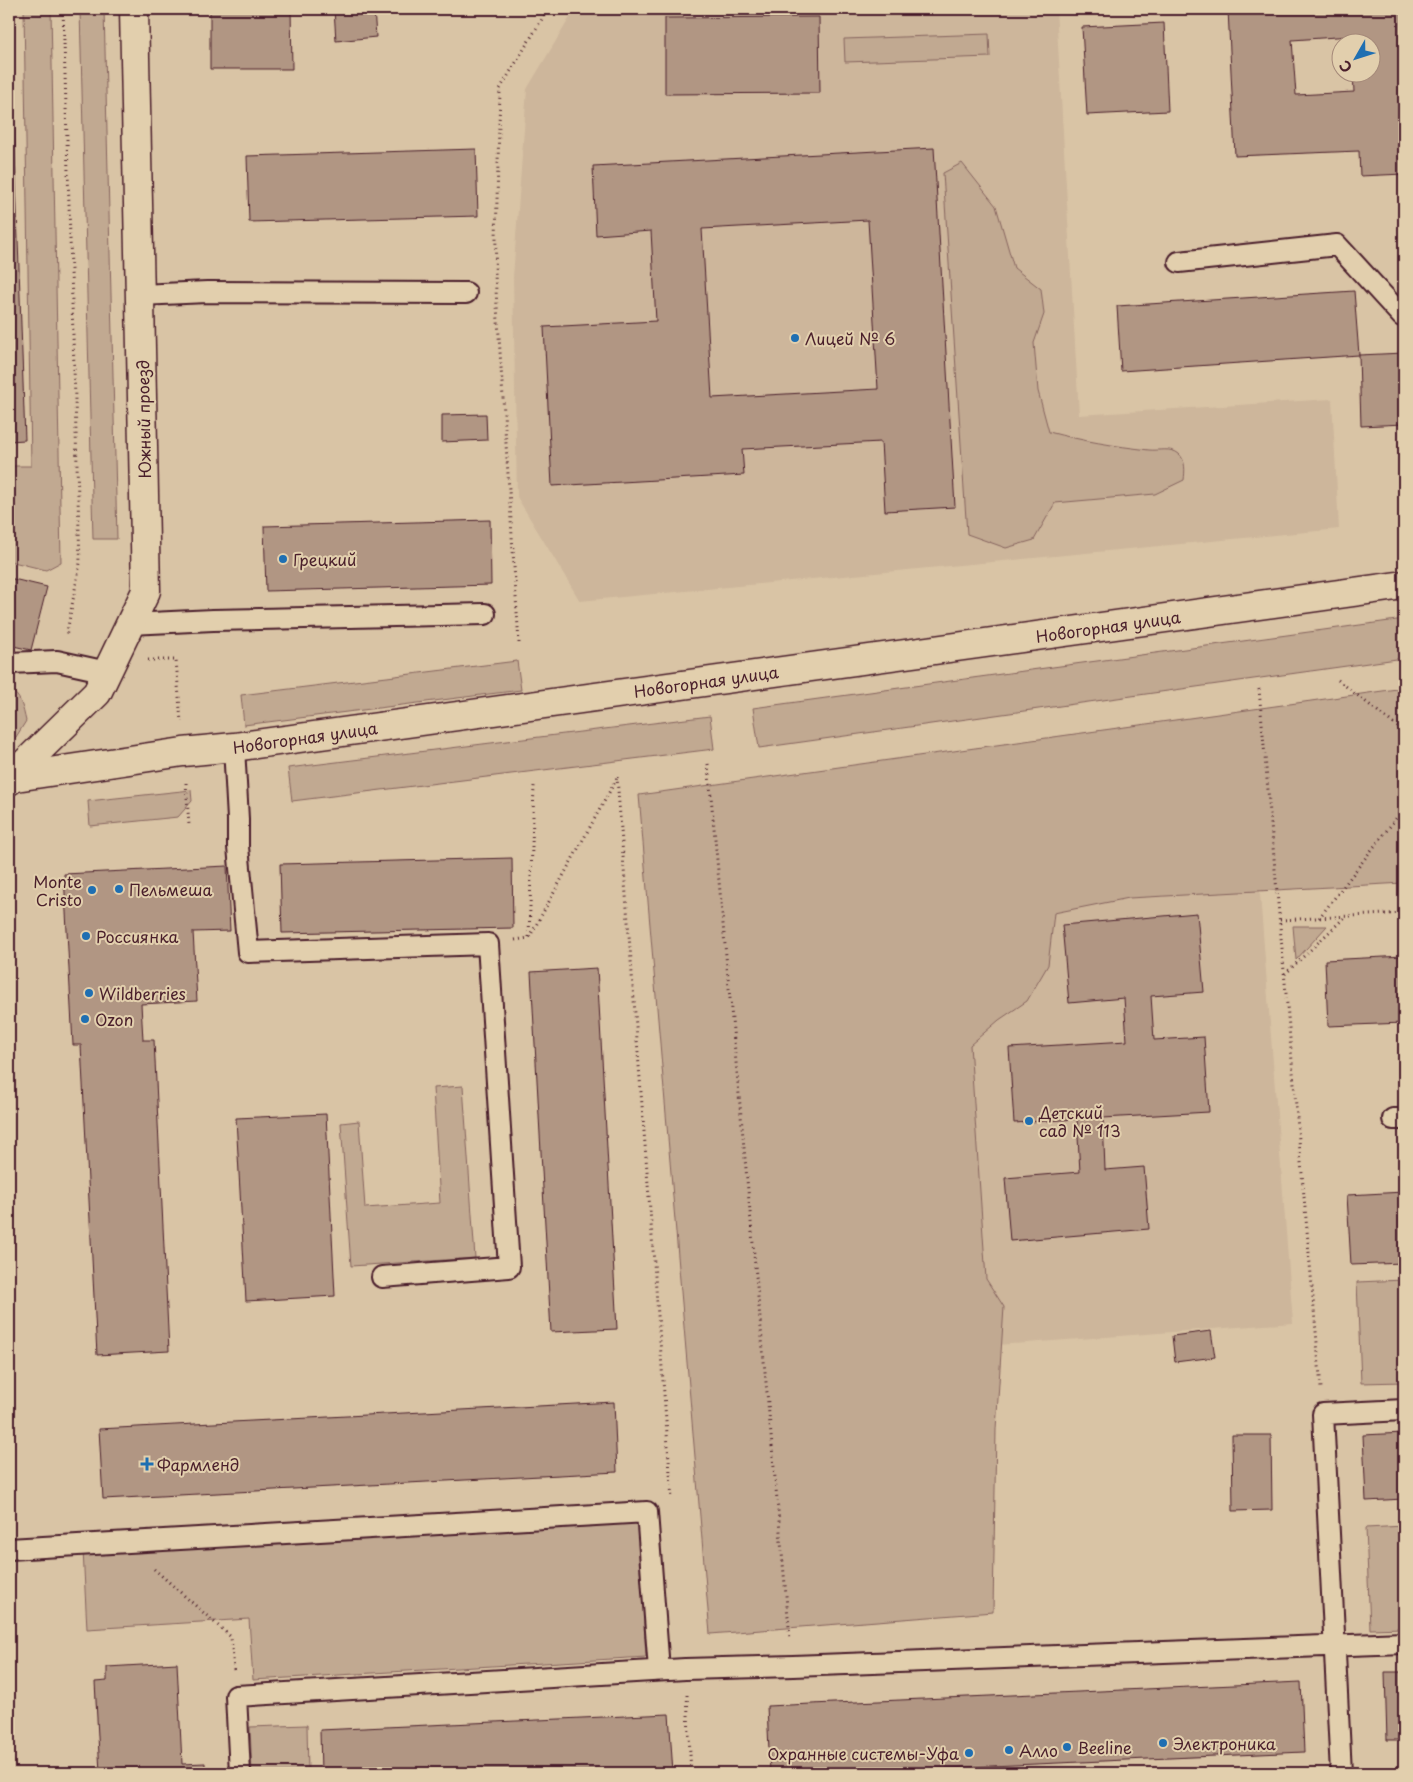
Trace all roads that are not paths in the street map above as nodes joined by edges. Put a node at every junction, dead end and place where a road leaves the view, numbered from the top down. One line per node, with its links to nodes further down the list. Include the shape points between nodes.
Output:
1 (134, 9): 4 (street, Южный проезд)
2 (1179, 262): 5 (lane, via 1337,245)
3 (466, 294): 4 (lane, via 207,292)
4 (140, 295): 8 (street, Южный проезд, via 146,591)
5 (1404, 316)
6 (1404, 585): 11 (street, Новогорная улица)
7 (485, 614): 8 (lane)
8 (130, 624): 10 (street, Южный проезд)
9 (9, 663): 10 (lane, via 57,661)
10 (107, 672): 12 (street, Южный проезд, via 97,693)
11 (234, 746): 12 (street, Новогорная улица); 13 (lane, via 238,847 248,952 488,944 509,1267)
12 (9, 779)
13 (382, 1277)
14 (1404, 1410): 17 (lane, via 1323,1414)
15 (9, 1550): 18 (lane, via 648,1512)
16 (1404, 1643): 17 (lane)
17 (1335, 1646): 18 (lane); 20 (lane)
18 (659, 1670): 19 (lane, via 236,1696)
19 (240, 1773)
20 (1341, 1773)

